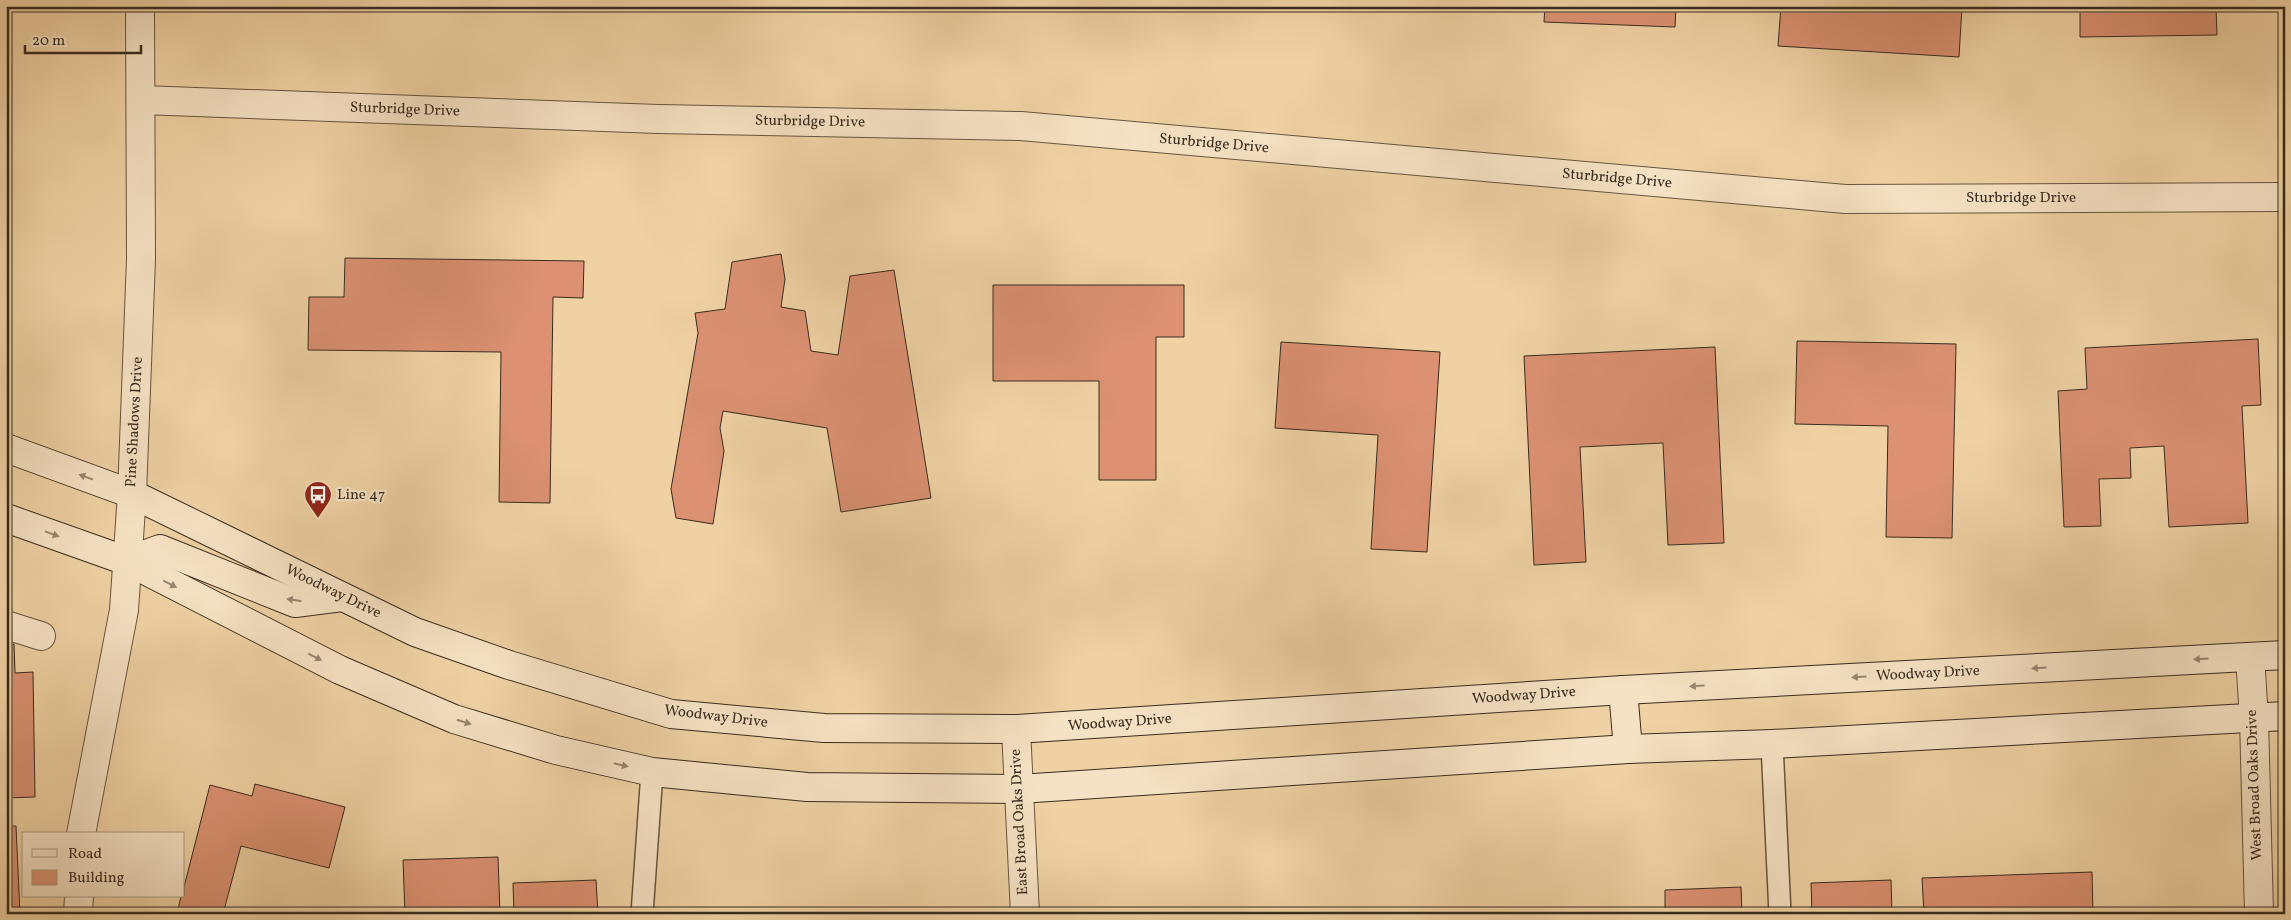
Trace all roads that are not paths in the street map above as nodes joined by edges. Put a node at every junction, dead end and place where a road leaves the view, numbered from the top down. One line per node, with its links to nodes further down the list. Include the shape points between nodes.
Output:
1 (140, 6): 2 (main road, Pine Shadows Drive)
2 (142, 100): 3 (main road, Sturbridge Drive, via 658,119 1021,126 1845,199); 5 (main road, Pine Shadows Drive, via 138,381)
3 (2285, 197)
4 (6, 448): 5 (main road, Woodway Drive, one-way to 4)
5 (132, 494): 7 (main road, Pine Shadows Drive); 8 (main road, Woodway Drive)
6 (6, 518): 7 (main road, one-way to 7)
7 (127, 562): 8 (main road, one-way to 7, via 295,603 160,549); 19 (main road, one-way to 19, via 340,670 454,719 556,750); 21 (main road, Pine Shadows Drive, via 124,610)
8 (342, 597): 16 (main road, Woodway Drive, via 415,632 509,665 671,714 824,728)
9 (6, 625): 10 (main road)
10 (41, 636)
11 (2285, 655): 12 (main road, Woodway Drive)
12 (2250, 657): 13 (main road, Woodway Drive, one-way to 13); 15 (main road, West Broad Oaks Drive)
13 (1623, 690): 16 (main road, Woodway Drive); 18 (main road)
14 (2285, 716): 15 (main road)
15 (2254, 718): 17 (main road); 27 (main road, West Broad Oaks Drive)
16 (1016, 730): 20 (main road, East Broad Oaks Drive)
17 (1772, 744): 18 (main road); 26 (lane)
18 (1628, 750): 20 (main road)
19 (652, 772): 20 (main road, via 807,787); 24 (lane)
20 (1019, 789): 25 (main road, East Broad Oaks Drive)
21 (81, 832)
22 (79, 898): 23 (main road)
23 (78, 914)
24 (642, 914)
25 (1025, 914)
26 (1780, 914)
27 (2259, 914)

